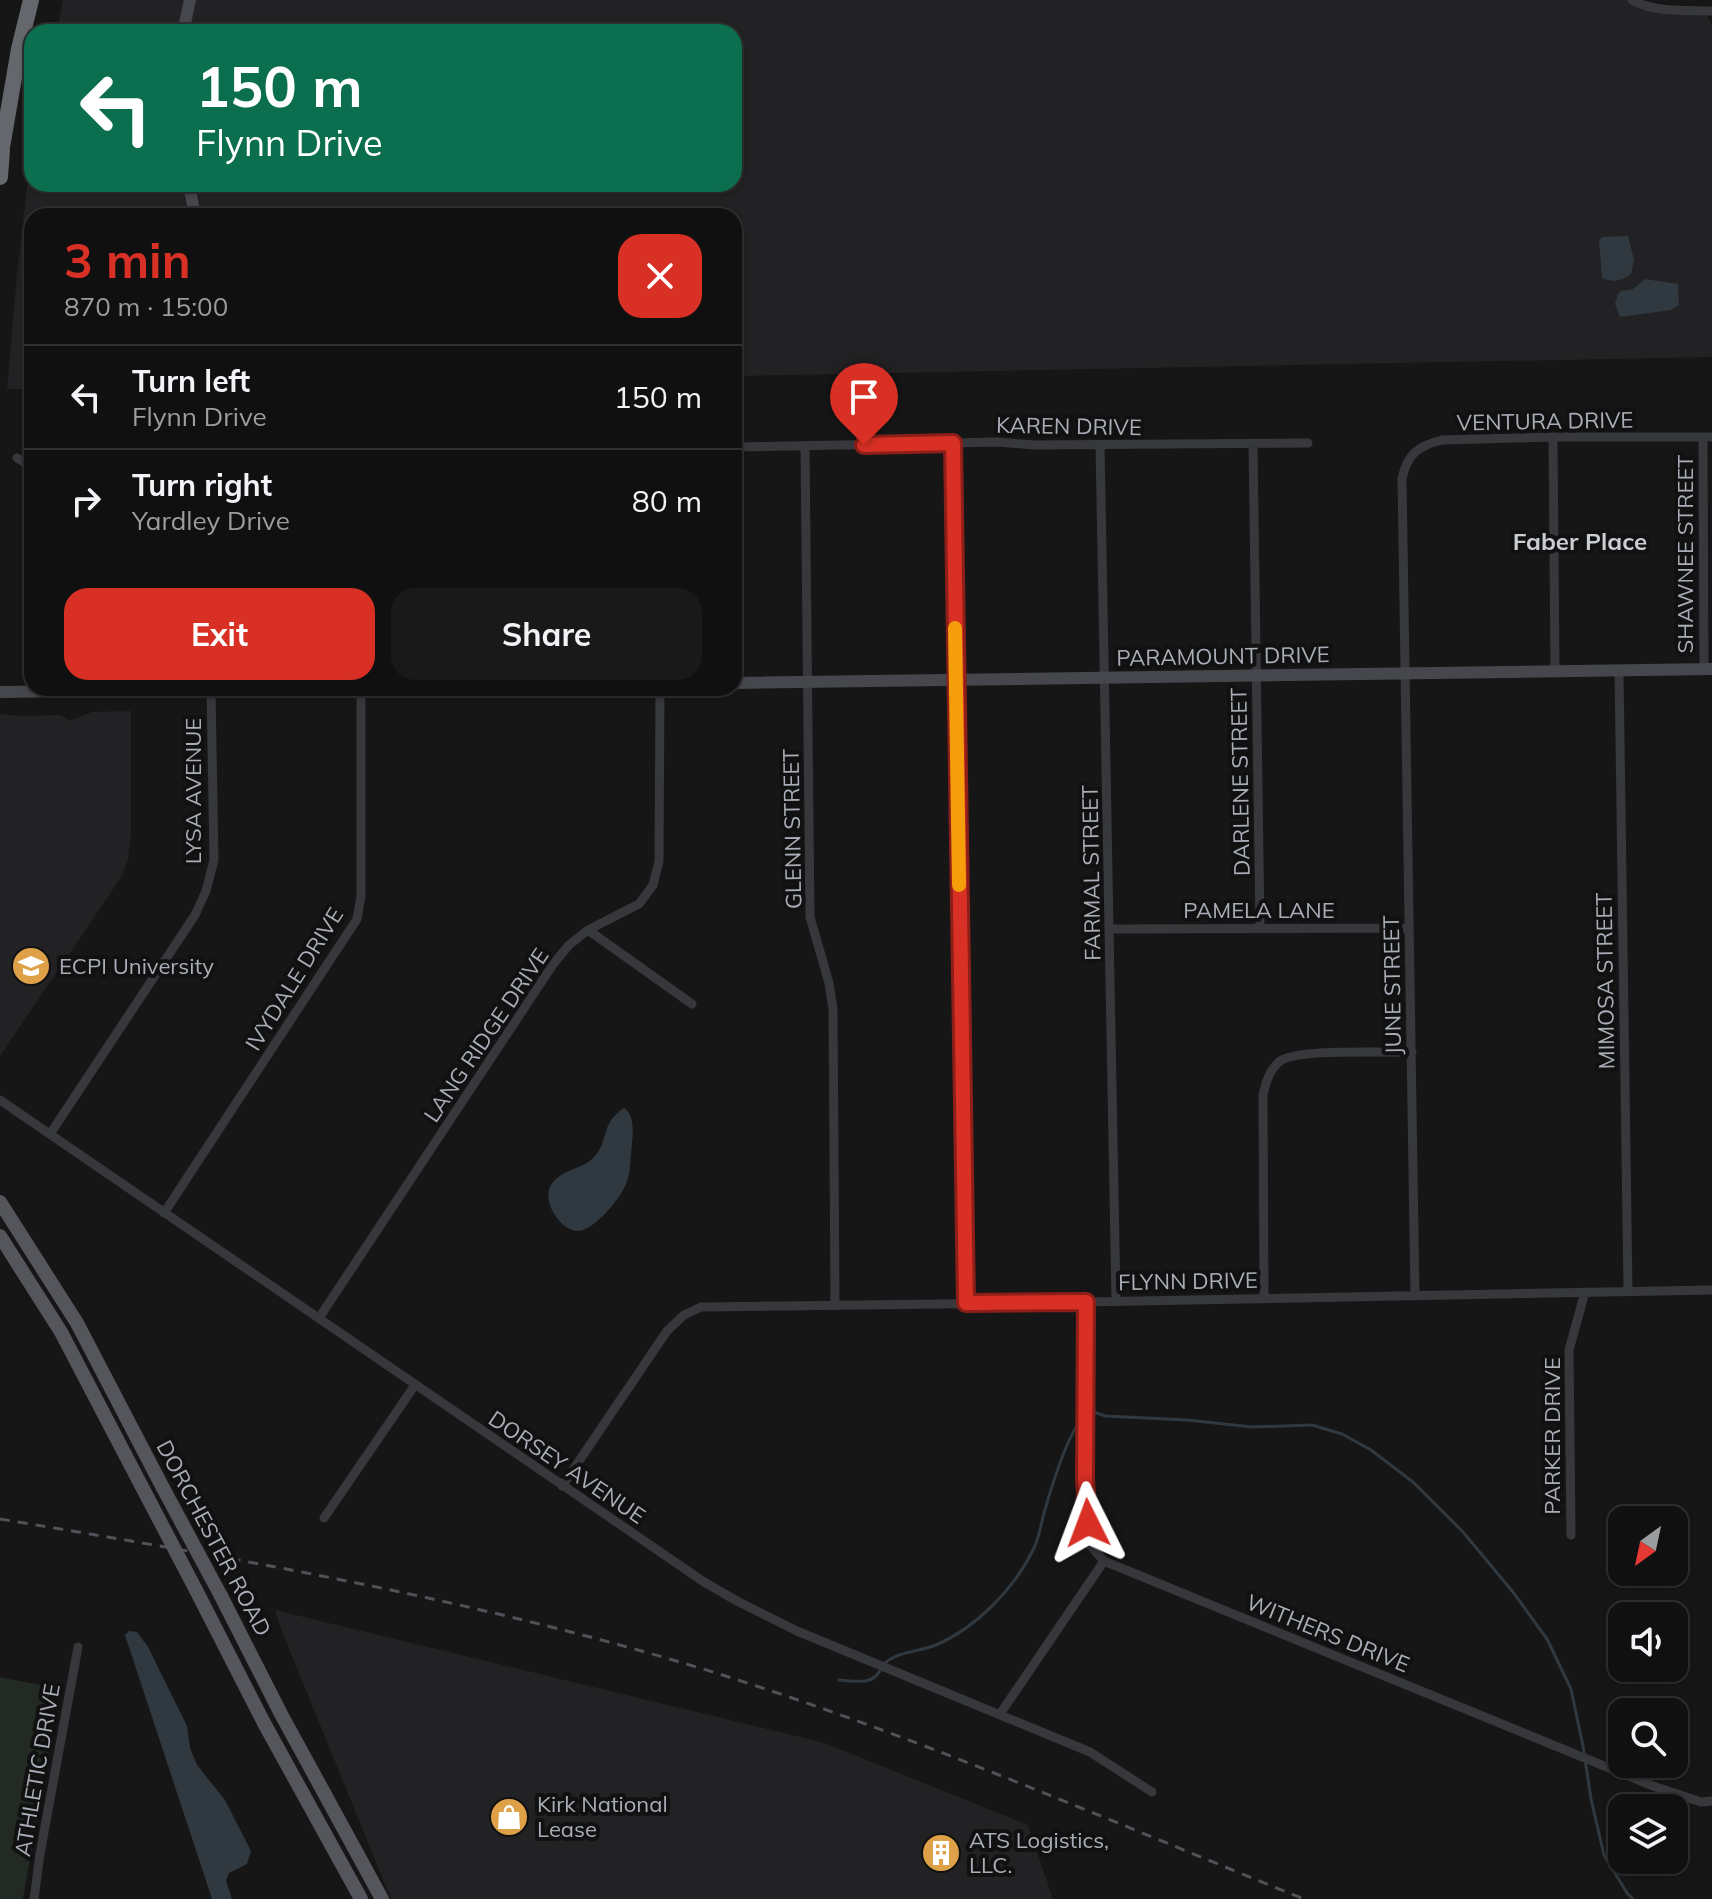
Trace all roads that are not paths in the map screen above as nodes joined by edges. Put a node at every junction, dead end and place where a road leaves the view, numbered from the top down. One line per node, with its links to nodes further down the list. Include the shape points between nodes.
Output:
1 (31, 0): 5 (highway)
2 (190, 0): 6 (street)
3 (1632, 0): 4 (street, via 1671,10)
4 (1712, 11)
5 (25, 24)
6 (185, 24)
7 (24, 29): 8 (highway)
8 (1, 152): 9 (highway)
9 (0, 177)
10 (1553, 437): 11 (street, VENTURA DRIVE); 21 (street); 23 (street, VENTURA DRIVE, via 1442,440 1426,444 1405,464)
11 (1707, 437): 20 (street, SHAWNEE STREET)
12 (953, 443): 15 (street, KAREN DRIVE); 17 (street, KAREN DRIVE); 26 (street)
13 (1308, 443): 14 (street, KAREN DRIVE)
14 (1253, 444): 15 (street, KAREN DRIVE); 24 (street, DARLENE STREET)
15 (1100, 445): 25 (street, FARMAL STREET)
16 (742, 447): 17 (street, KAREN DRIVE)
17 (805, 447): 27 (street, GLENN STREET)
18 (17, 458): 19 (street)
19 (24, 462)
20 (1708, 670): 22 (street, PARAMOUNT DRIVE)
21 (1555, 671): 22 (street, PARAMOUNT DRIVE); 23 (street, PARAMOUNT DRIVE)
22 (1619, 671): 46 (street, MIMOSA STREET)
23 (1405, 673): 24 (street, PARAMOUNT DRIVE); 35 (street, JUNE STREET)
24 (1256, 676): 25 (street, PARAMOUNT DRIVE); 34 (street, DARLENE STREET)
25 (1104, 678): 26 (street, PARAMOUNT DRIVE); 36 (street, FARMAL STREET)
26 (956, 680): 27 (street, PARAMOUNT DRIVE); 52 (street)
27 (808, 682): 28 (street, PARAMOUNT DRIVE); 53 (street, GLENN STREET, via 810,917 833,1009)
28 (742, 683)
29 (24, 691): 30 (street)
30 (0, 692)
31 (211, 696): 41 (street, LYSA AVENUE, via 214,860 206,891)
32 (361, 696): 43 (street, IVYDALE DRIVE, via 357,919)
33 (660, 696): 37 (street, LANG RIDGE DRIVE, via 659,861 653,885 639,904)
34 (1260, 928): 35 (street, PAMELA LANE); 36 (street, PAMELA LANE)
35 (1408, 928): 39 (street, JUNE STREET)
36 (1110, 929): 50 (street, FARMAL STREET)
37 (588, 930): 38 (street); 54 (street, LANG RIDGE DRIVE, via 554,963)
38 (692, 1004)
39 (1412, 1052): 48 (street, JUNE STREET); 49 (street, via 1303,1053 1281,1059 1267,1077)
40 (0, 1100): 41 (street, DORSEY AVENUE)
41 (50, 1134): 43 (street, DORSEY AVENUE)
42 (0, 1202): 66 (main road, DORCHESTER ROAD, bridge, via 77,1323)
43 (164, 1213): 54 (street, DORSEY AVENUE)
44 (0, 1236): 65 (main road, DORCHESTER ROAD, bridge, via 61,1332)
45 (1712, 1290): 46 (street, FLYNN DRIVE)
46 (1628, 1291): 47 (street, FLYNN DRIVE)
47 (1585, 1292): 48 (street, FLYNN DRIVE); 58 (street, PARKER DRIVE, via 1569,1350)
48 (1415, 1296): 49 (street, FLYNN DRIVE)
49 (1264, 1298): 50 (street, FLYNN DRIVE)
50 (1116, 1301): 51 (street, FLYNN DRIVE)
51 (1086, 1302): 52 (street, FLYNN DRIVE); 59 (street, via 1089,1544)
52 (966, 1303): 53 (street, FLYNN DRIVE)
53 (835, 1304): 56 (street, FLYNN DRIVE, via 701,1307 684,1315 667,1331)
54 (319, 1318): 55 (street, DORSEY AVENUE)
55 (415, 1385): 56 (street, DORSEY AVENUE); 57 (street)
56 (562, 1486): 61 (street, DORSEY AVENUE, via 737,1601)
57 (324, 1518)
58 (1571, 1535)
59 (1104, 1561): 61 (street); 63 (street, WITHERS DRIVE, via 1653,1786)
60 (78, 1647): 64 (street, ATHLETIC DRIVE)
61 (1000, 1714): 62 (street, DORSEY AVENUE, via 1090,1752)
62 (1152, 1792)
63 (1712, 1801)
64 (34, 1899)
65 (361, 1899)
66 (382, 1899)

